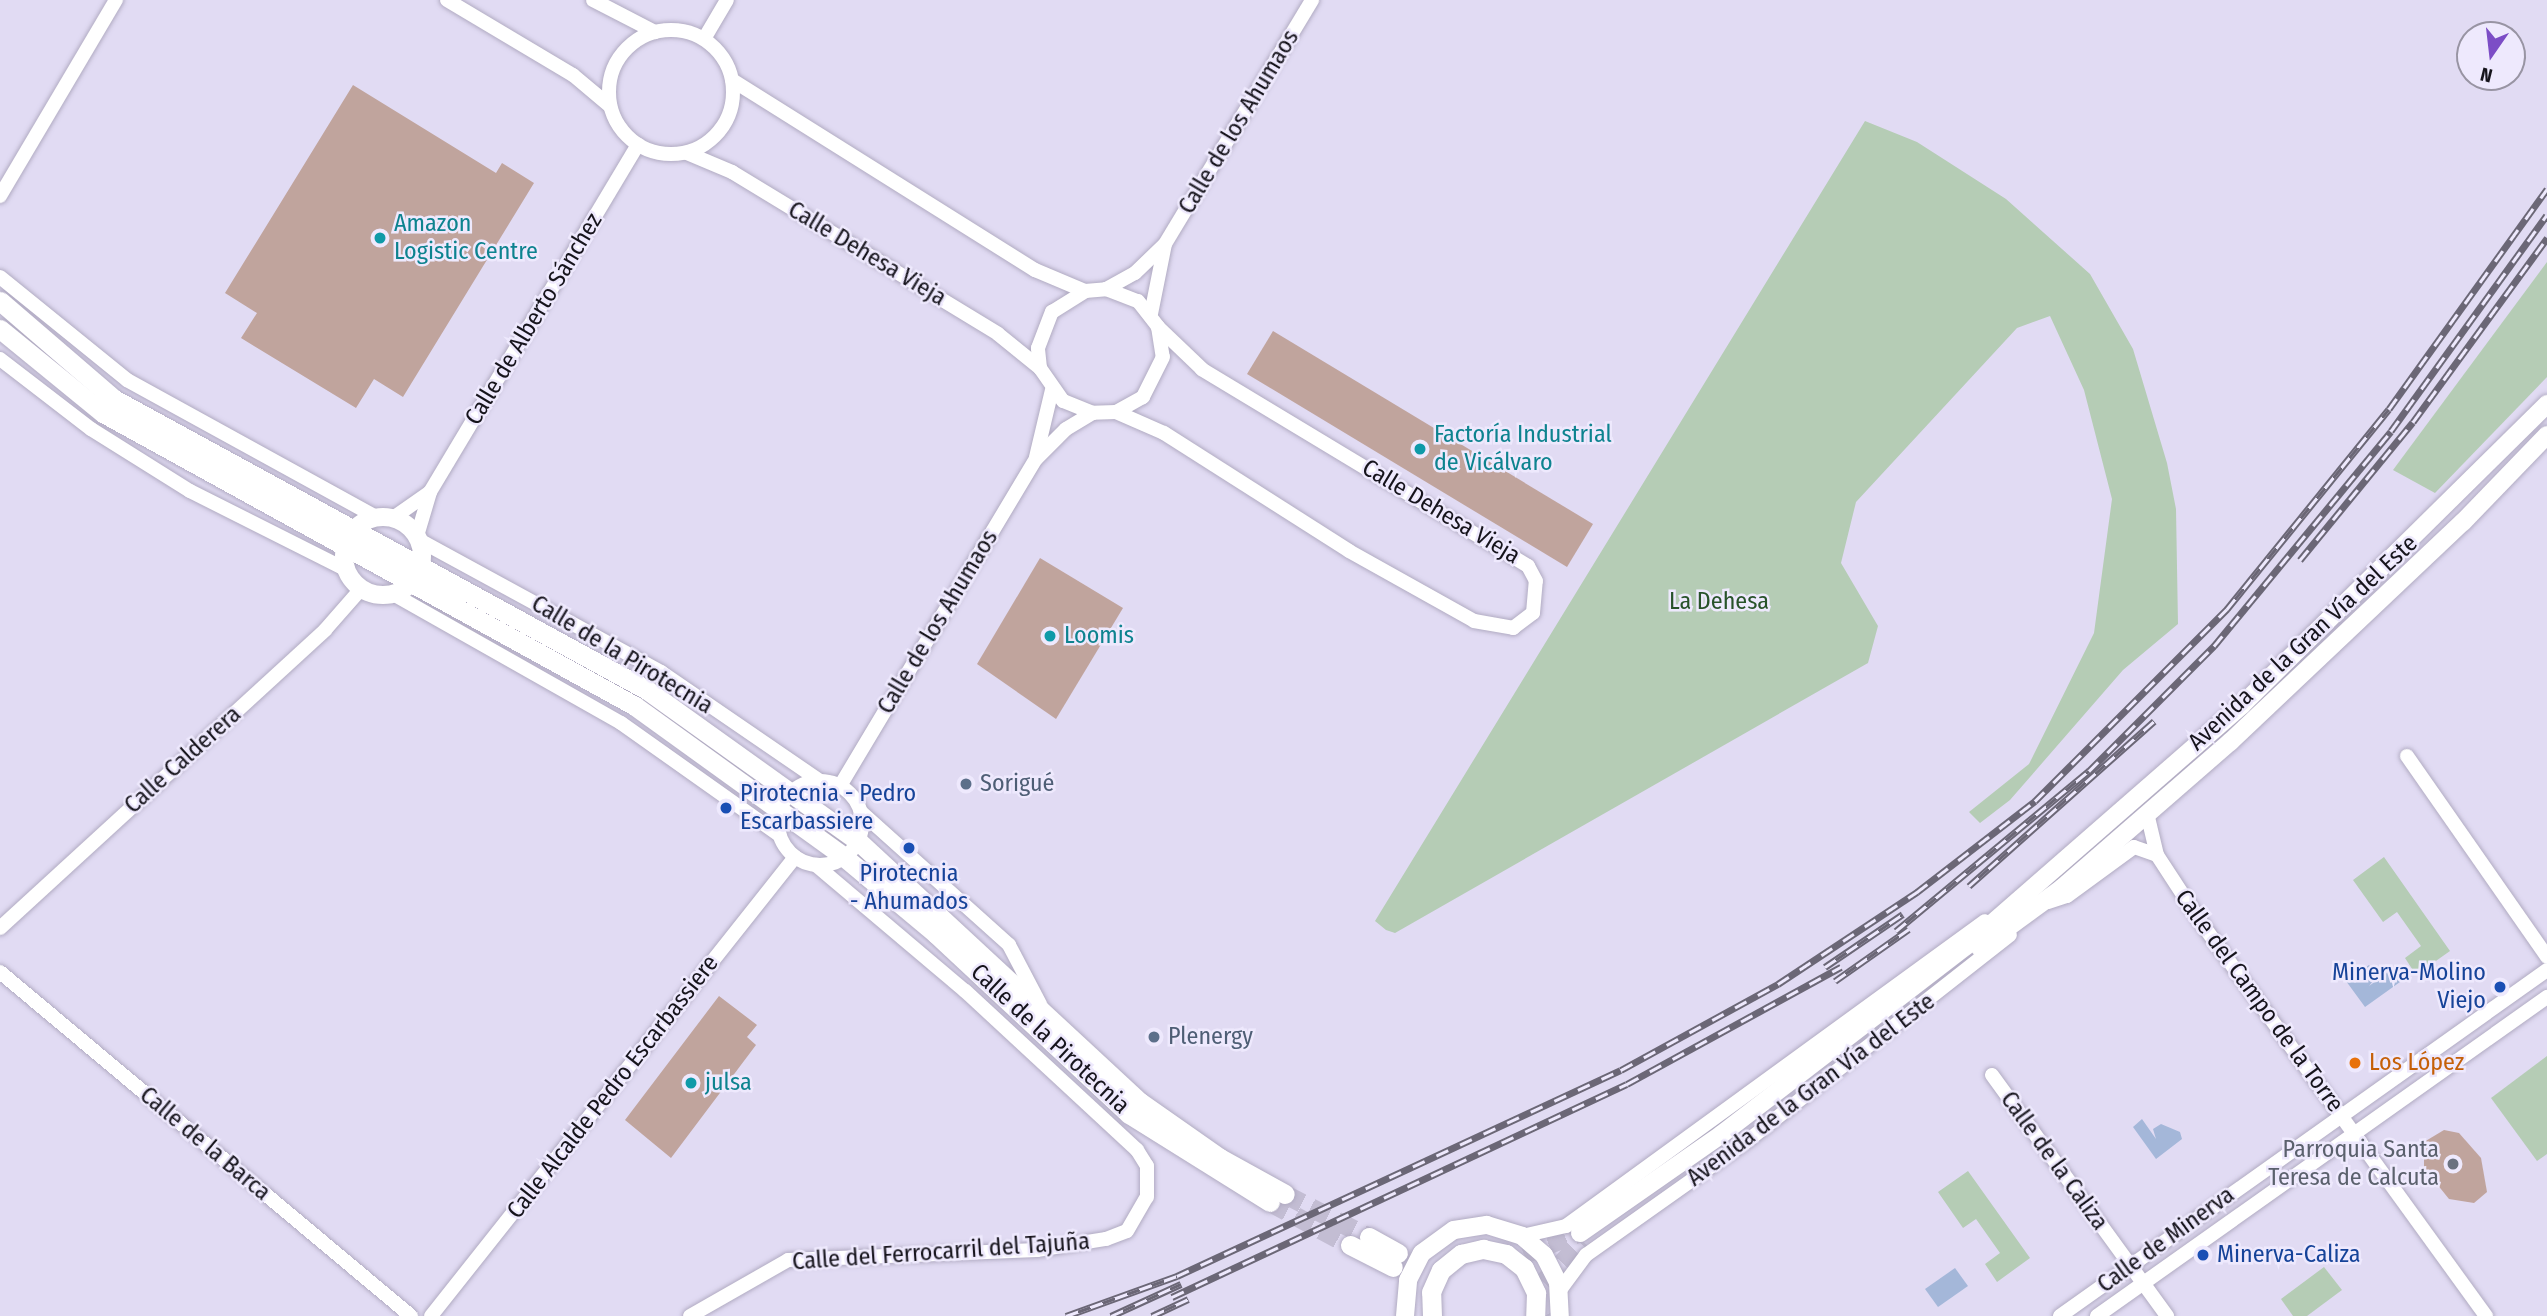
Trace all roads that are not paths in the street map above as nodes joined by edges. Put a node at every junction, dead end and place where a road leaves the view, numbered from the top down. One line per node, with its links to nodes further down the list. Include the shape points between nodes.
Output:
1 (116, 0): 12 (street)
2 (447, 0): 9 (street, via 573,75)
3 (593, 0): 6 (street)
4 (727, 0): 7 (street)
5 (1312, 0): 13 (street, Calle de los Ahumaos)
6 (655, 32): 7 (street, via 671,29); 9 (street, via 623,52 613,69)
7 (704, 39): 8 (street, via 727,64)
8 (733, 80): 11 (street, via 733,99 718,133); 16 (street, via 1035,270)
9 (610, 106): 10 (street, via 625,135)
10 (638, 145): 11 (street, via 654,152); 28 (street, Calle de Alberto Sánchez)
11 (687, 153): 21 (street, Calle Dehesa Vieja, via 732,172 920,286 998,334)
12 (0, 196)
13 (1165, 244): 15 (street, Calle de los Ahumaos, via 1135,273); 18 (street, Calle de los Ahumaos)
14 (0, 276): 29 (street, Calle de la Pirotecnia, via 127,380)
15 (1106, 289): 16 (street); 18 (street, via 1131,297)
16 (1085, 291): 21 (street, via 1052,312 1038,348)
17 (0, 301): 30 (main road, Calle de la Pirotecnia, via 114,399)
18 (1154, 320): 24 (street, via 1163,357 1153,386); 24 (street, Calle Dehesa Vieja, via 1202,369 1528,566 1536,581 1533,613 1513,628 1474,621 1349,551 1164,433)
19 (0, 329): 32 (main road, Calle de la Pirotecnia, via 103,413)
20 (0, 359): 34 (street, via 91,429 190,491)
21 (1040, 368): 22 (street)
22 (1052, 390): 25 (street); 27 (street, Calle de los Ahumaos)
23 (2547, 404): 51 (street, Avenida de la Gran Vía del Este, via 2252,695)
24 (1116, 412): 25 (street)
25 (1093, 414): 27 (street, Calle de los Ahumaos, via 1066,429)
26 (2547, 435): 44 (street, Avenida de la Gran Vía del Este, via 2454,531)
27 (1036, 458): 40 (street, Calle de los Ahumaos)
28 (430, 492): 29 (street, Calle de Alberto Sánchez); 31 (street, Calle de Alberto Sánchez)
29 (384, 517): 30 (street); 31 (street, Calle de la Pirotecnia)
30 (355, 527): 32 (street); 33 (main road, Calle de la Pirotecnia)
31 (418, 538): 33 (street); 39 (street, Calle de la Pirotecnia, via 661,672)
32 (344, 546): 34 (street); 35 (main road, Calle de la Pirotecnia)
33 (422, 564): 35 (street); 41 (main road, Calle de la Pirotecnia, via 647,690)
34 (345, 569): 36 (street)
35 (411, 583): 37 (street); 42 (main road, Calle de la Pirotecnia, via 635,706)
36 (361, 589): 37 (street); 54 (street, Calle Calderera, via 325,630)
37 (393, 594): 45 (street, via 621,723)
38 (2407, 756): 55 (street)
39 (819, 780): 40 (street, Calle de la Pirotecnia); 41 (street)
40 (841, 786): 43 (street, Calle de la Pirotecnia)
41 (791, 791): 42 (street); 46 (main road, Calle de la Pirotecnia)
42 (779, 810): 45 (street); 49 (main road, Calle de la Pirotecnia)
43 (861, 812): 46 (street); 59 (street, Calle de la Pirotecnia, via 1009,945)
44 (2147, 813): 47 (street, Calle del Campo de la Torre); 52 (street, Avenida de la Gran Vía del Este)
45 (779, 835): 48 (street)
46 (858, 841): 49 (street); 59 (main road, Calle de la Pirotecnia)
47 (2157, 855): 53 (street, via 2134,847 2067,896); 61 (street, Calle del Campo de la Torre)
48 (795, 857): 50 (street, Calle de la Pirotecnia); 73 (street, Calle Alcalde Pedro Escarbassiere)
49 (844, 858): 50 (street); 59 (main road, Calle de la Pirotecnia, via 936,933 1129,1114 1277,1198 1140,1102)
50 (816, 865): 62 (street, Calle de la Pirotecnia)
51 (2051, 873): 52 (street, Avenida de la Gran Vía del Este, via 1802,1074 1583,1236); 64 (street, Avenida de la Gran Vía del Este, via 1597,1205 1556,1230)
52 (2062, 888): 53 (street, Avenida de la Gran Vía del Este)
53 (2046, 902): 70 (street, Avenida de la Gran Vía del Este, via 1979,963 1751,1138 1586,1255)
54 (0, 928)
55 (2547, 957)
56 (2547, 970): 61 (street, Calle de Minerva)
57 (0, 972): 72 (street, Calle de la Barca)
58 (2547, 997): 63 (street, Calle de Minerva)
59 (1040, 1004)
60 (1992, 1075): 67 (street, Calle de la Caliza)
61 (2341, 1115): 63 (street, Calle del Campo de la Torre); 67 (street, Calle de Minerva)
62 (1117, 1130): 74 (street, Calle del Ferrocarril del Tajuña, via 1147,1166 1147,1197 1127,1231 1037,1250 788,1260)
63 (2354, 1135): 68 (street, Calle de Minerva); 78 (street, Calle del Campo de la Torre)
64 (1522, 1236): 70 (street, via 1545,1255); 71 (street, via 1488,1225 1445,1234 1416,1261)
65 (1369, 1237): 66 (main road, via 1396,1260)
66 (1350, 1245)
67 (2131, 1266): 68 (street, Calle de la Caliza); 75 (street, Calle de Minerva)
68 (2144, 1283): 76 (street, Calle de Minerva); 77 (street, Calle de la Caliza)
69 (1430, 1292): 70 (main road, via 1478,1250 1517,1256)
70 (1550, 1304)
71 (1404, 1314)
72 (411, 1316)
73 (431, 1316)
74 (690, 1316)
75 (2060, 1316)
76 (2097, 1316)
77 (2167, 1316)
78 (2486, 1316)

